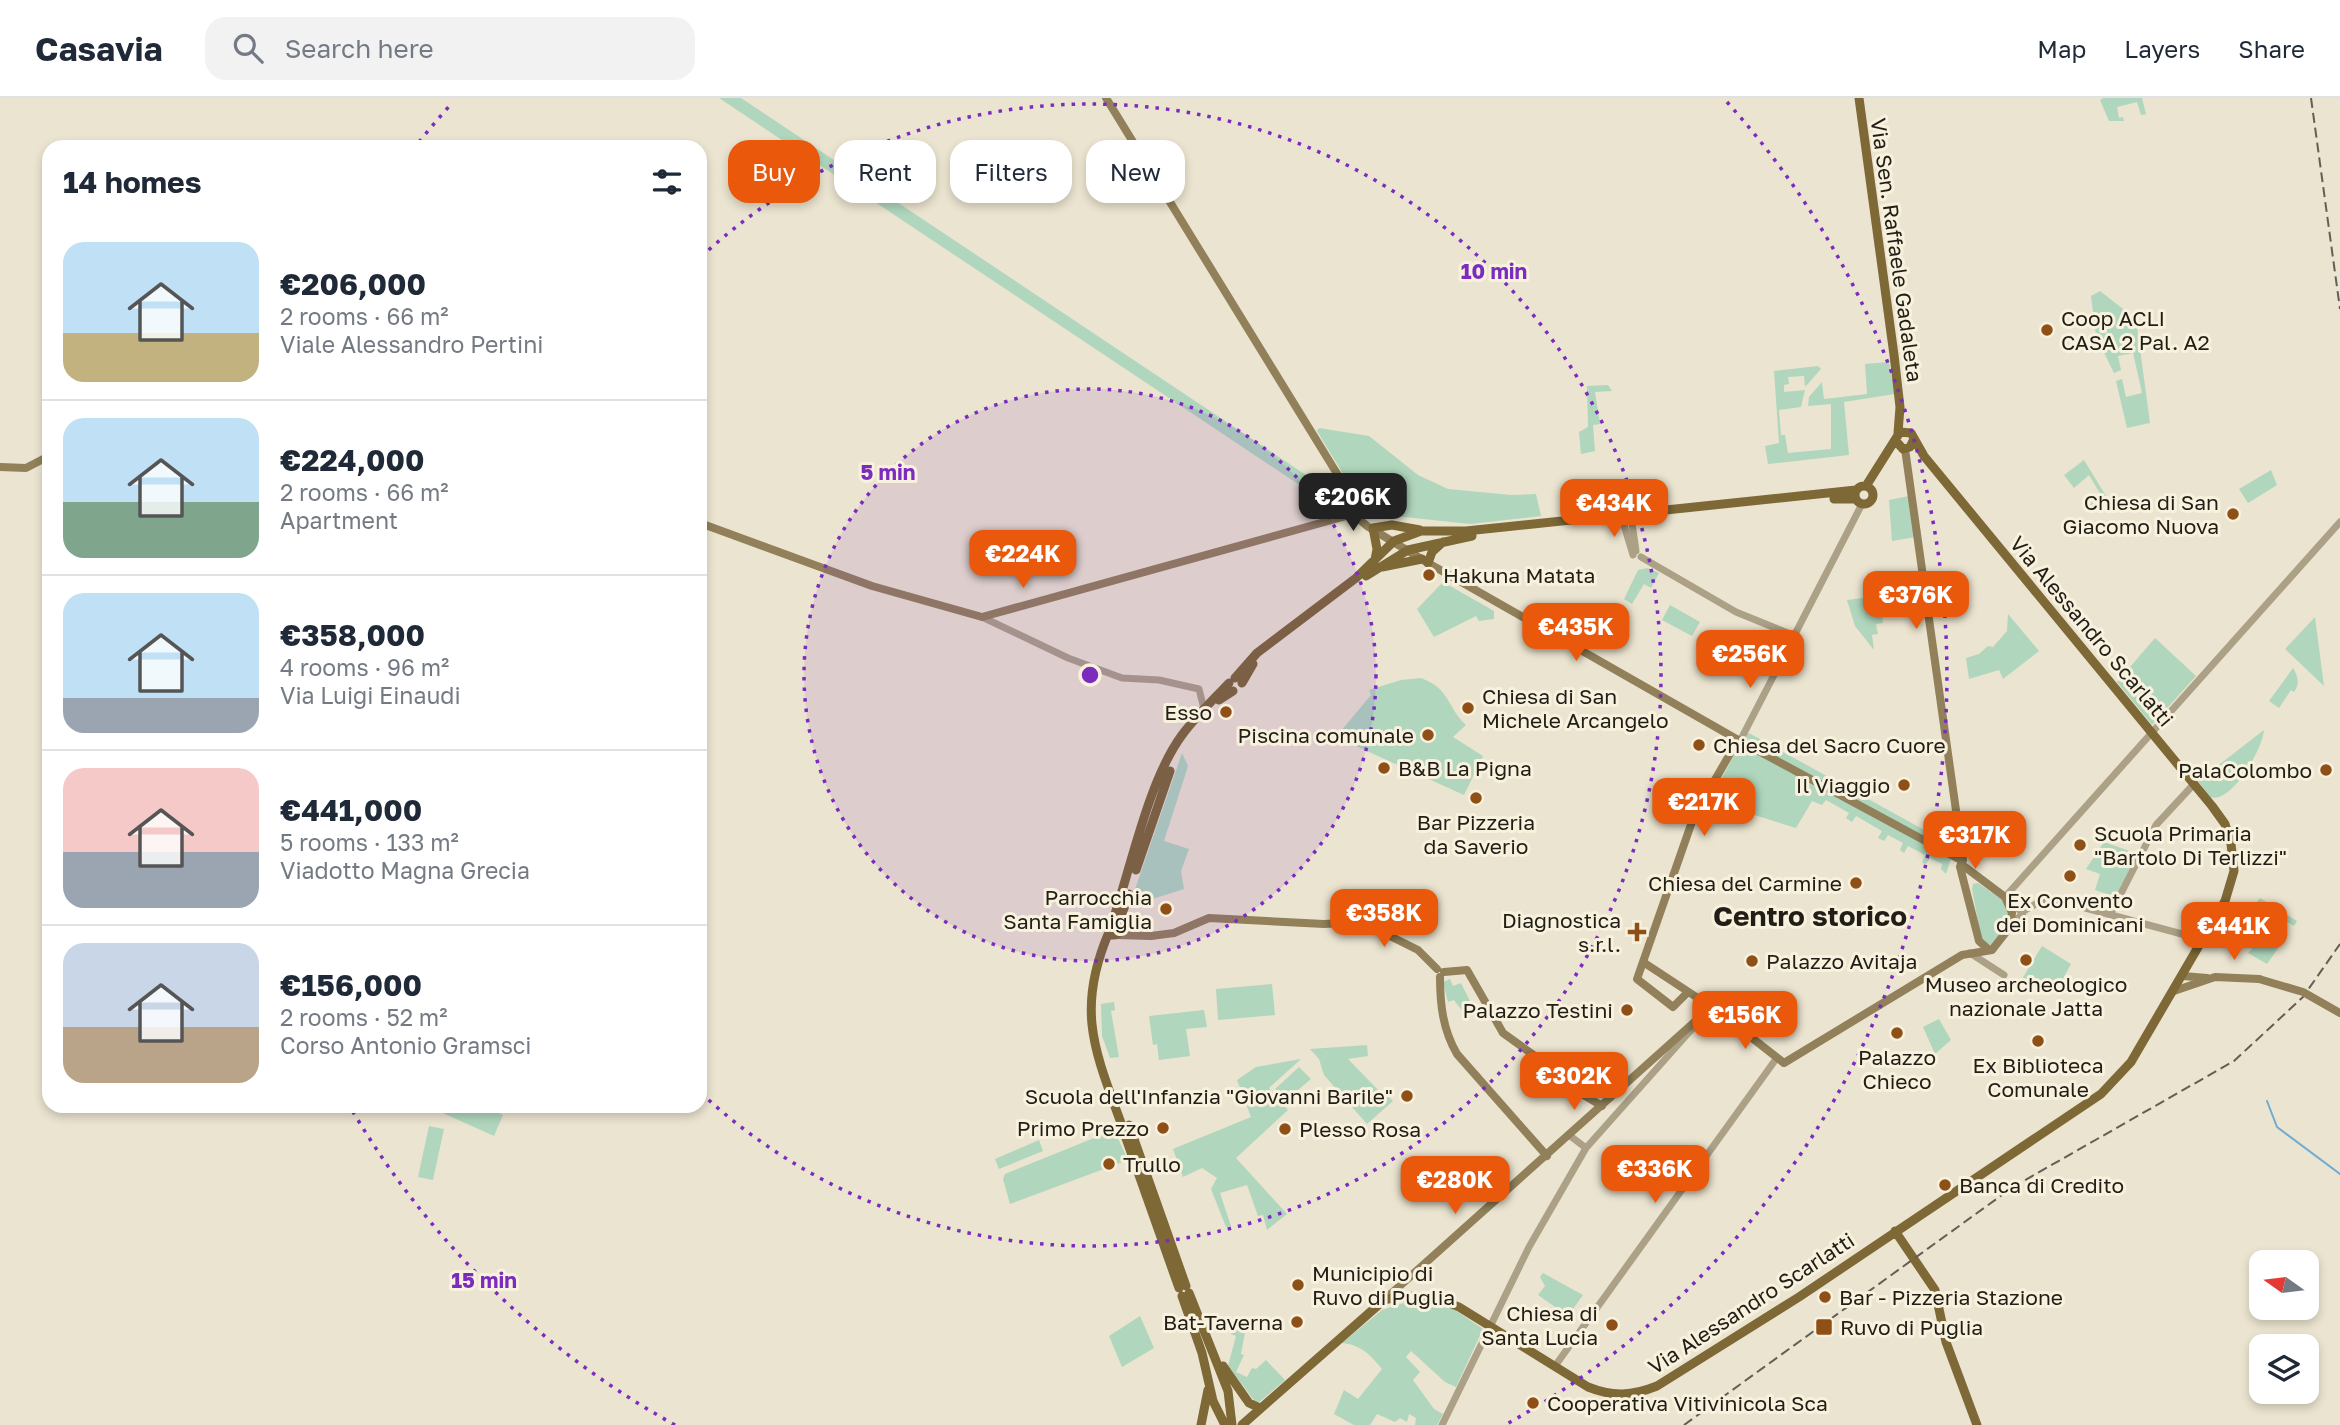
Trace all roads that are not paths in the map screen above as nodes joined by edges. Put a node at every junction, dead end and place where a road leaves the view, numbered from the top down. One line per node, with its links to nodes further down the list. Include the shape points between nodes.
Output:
1 (1106, 98): 7 (main road, via 1352,498)
2 (1859, 98): 3 (main road, Via Sen. Raffaele Gadaleta)
3 (1904, 441): 6 (main road); 24 (main road, Via Alessandro Scarlatti, via 1924,456); 27 (main road)
4 (42, 460): 5 (main road, via 26,468)
5 (0, 467)
6 (1862, 494): 8 (main road); 19 (street)
7 (1358, 515): 11 (main road); 18 (main road)
8 (1626, 515): 12 (main road, via 1466,531); 13 (main road); 19 (street, via 1637,554 1736,612)
9 (2340, 522): 24 (street)
10 (707, 526): 18 (main road, via 872,586)
11 (1372, 527): 12 (main road); 14 (main road); 17 (main road)
12 (1421, 531): 14 (main road)
13 (1446, 540): 15 (main road); 16 (main road)
14 (1394, 541): 15 (main road); 17 (main road)
15 (1408, 550): 16 (main road); 17 (main road)
16 (1425, 561): 17 (main road); 25 (main road)
17 (1376, 564): 20 (main road, via 1257,653)
18 (982, 617): 21 (street, via 1122,678)
19 (1795, 636): 25 (street)
20 (1235, 684): 22 (main road); 34 (main road, via 1178,751)
21 (1199, 689): 22 (street); 23 (street)
22 (1220, 693): 23 (main road)
23 (1204, 709): 34 (main road, via 1171,752 1153,794)
24 (2151, 729): 26 (main road, Via Alessandro Scarlatti); 30 (street)
25 (1741, 740): 27 (main road); 40 (main road, via 1700,808)
26 (2194, 784): 32 (street, via 2156,825); 35 (main road, Via Alessandro Scarlatti, via 2225,824 2234,871 2225,901)
27 (1959, 861): 28 (main road); 29 (main road)
28 (1979, 880): 29 (main road); 30 (main road)
29 (1968, 889): 36 (main road)
30 (2006, 898): 31 (street); 33 (main road, via 2012,913)
31 (2024, 910): 32 (street, via 2039,902); 33 (street)
32 (2111, 914): 35 (street)
33 (2010, 927): 37 (main road)
34 (1115, 929): 42 (main road, via 1133,934 1174,933 1209,918 1362,922 1418,950); 60 (main road, via 1098,974 1093,1012 1104,1063)
35 (2204, 940): 39 (main road, Via Alessandro Scarlatti)
36 (1979, 941): 37 (main road); 38 (main road)
37 (1991, 950): 38 (main road); 41 (street)
38 (1969, 954): 41 (street); 53 (main road, via 1787,1062)
39 (2191, 961): 44 (main road, Via Alessandro Scarlatti); 45 (main road)
40 (1644, 963): 48 (main road); 48 (main road, via 1637,979 1673,1007)
41 (1991, 964): 43 (street)
42 (1440, 973): 54 (main road, via 1466,970 1503,1033 1542,1061 1544,1071); 57 (main road, via 1440,1002 1457,1053)
43 (2004, 975)
44 (2183, 976): 45 (main road); 47 (main road); 49 (main road, Via Alessandro Scarlatti)
45 (2199, 976): 46 (main road)
46 (2208, 979): 47 (main road); 51 (main road, bridge, via 2259,979 2304,992)
47 (2190, 984): 49 (main road)
48 (1688, 992): 50 (main road)
49 (2174, 992): 58 (main road, Via Alessandro Scarlatti, via 2132,1058 2097,1094)
50 (1711, 1009): 52 (main road); 53 (main road)
51 (2340, 1013)
52 (1666, 1054): 54 (main road); 56 (street)
53 (1778, 1061): 65 (street)
54 (1602, 1106): 55 (main road)
55 (1567, 1137): 56 (street); 57 (main road)
56 (1586, 1148): 63 (street)
57 (1547, 1156): 59 (main road)
58 (1895, 1231): 65 (main road, Via Alessandro Scarlatti, via 1792,1301 1639,1393 1606,1394); 73 (main road, via 1935,1290 1946,1342)
59 (1407, 1279): 61 (main road, via 1406,1287); 62 (main road)
60 (1184, 1291): 64 (main road); 66 (main road)
61 (1414, 1296): 62 (main road, Via Alessandro Scarlatti); 63 (main road, Via Alessandro Scarlatti, via 1448,1302)
62 (1384, 1300): 67 (main road)
63 (1490, 1325): 65 (main road, Via Alessandro Scarlatti); 72 (street)
64 (1212, 1352): 67 (main road, via 1249,1403); 70 (main road, via 1228,1391)
65 (1555, 1366)
66 (1208, 1385): 68 (main road); 69 (main road)
67 (1260, 1408): 71 (main road)
68 (1201, 1425)
69 (1225, 1425)
70 (1232, 1425)
71 (1242, 1425)
72 (1442, 1425)
73 (1977, 1425)

